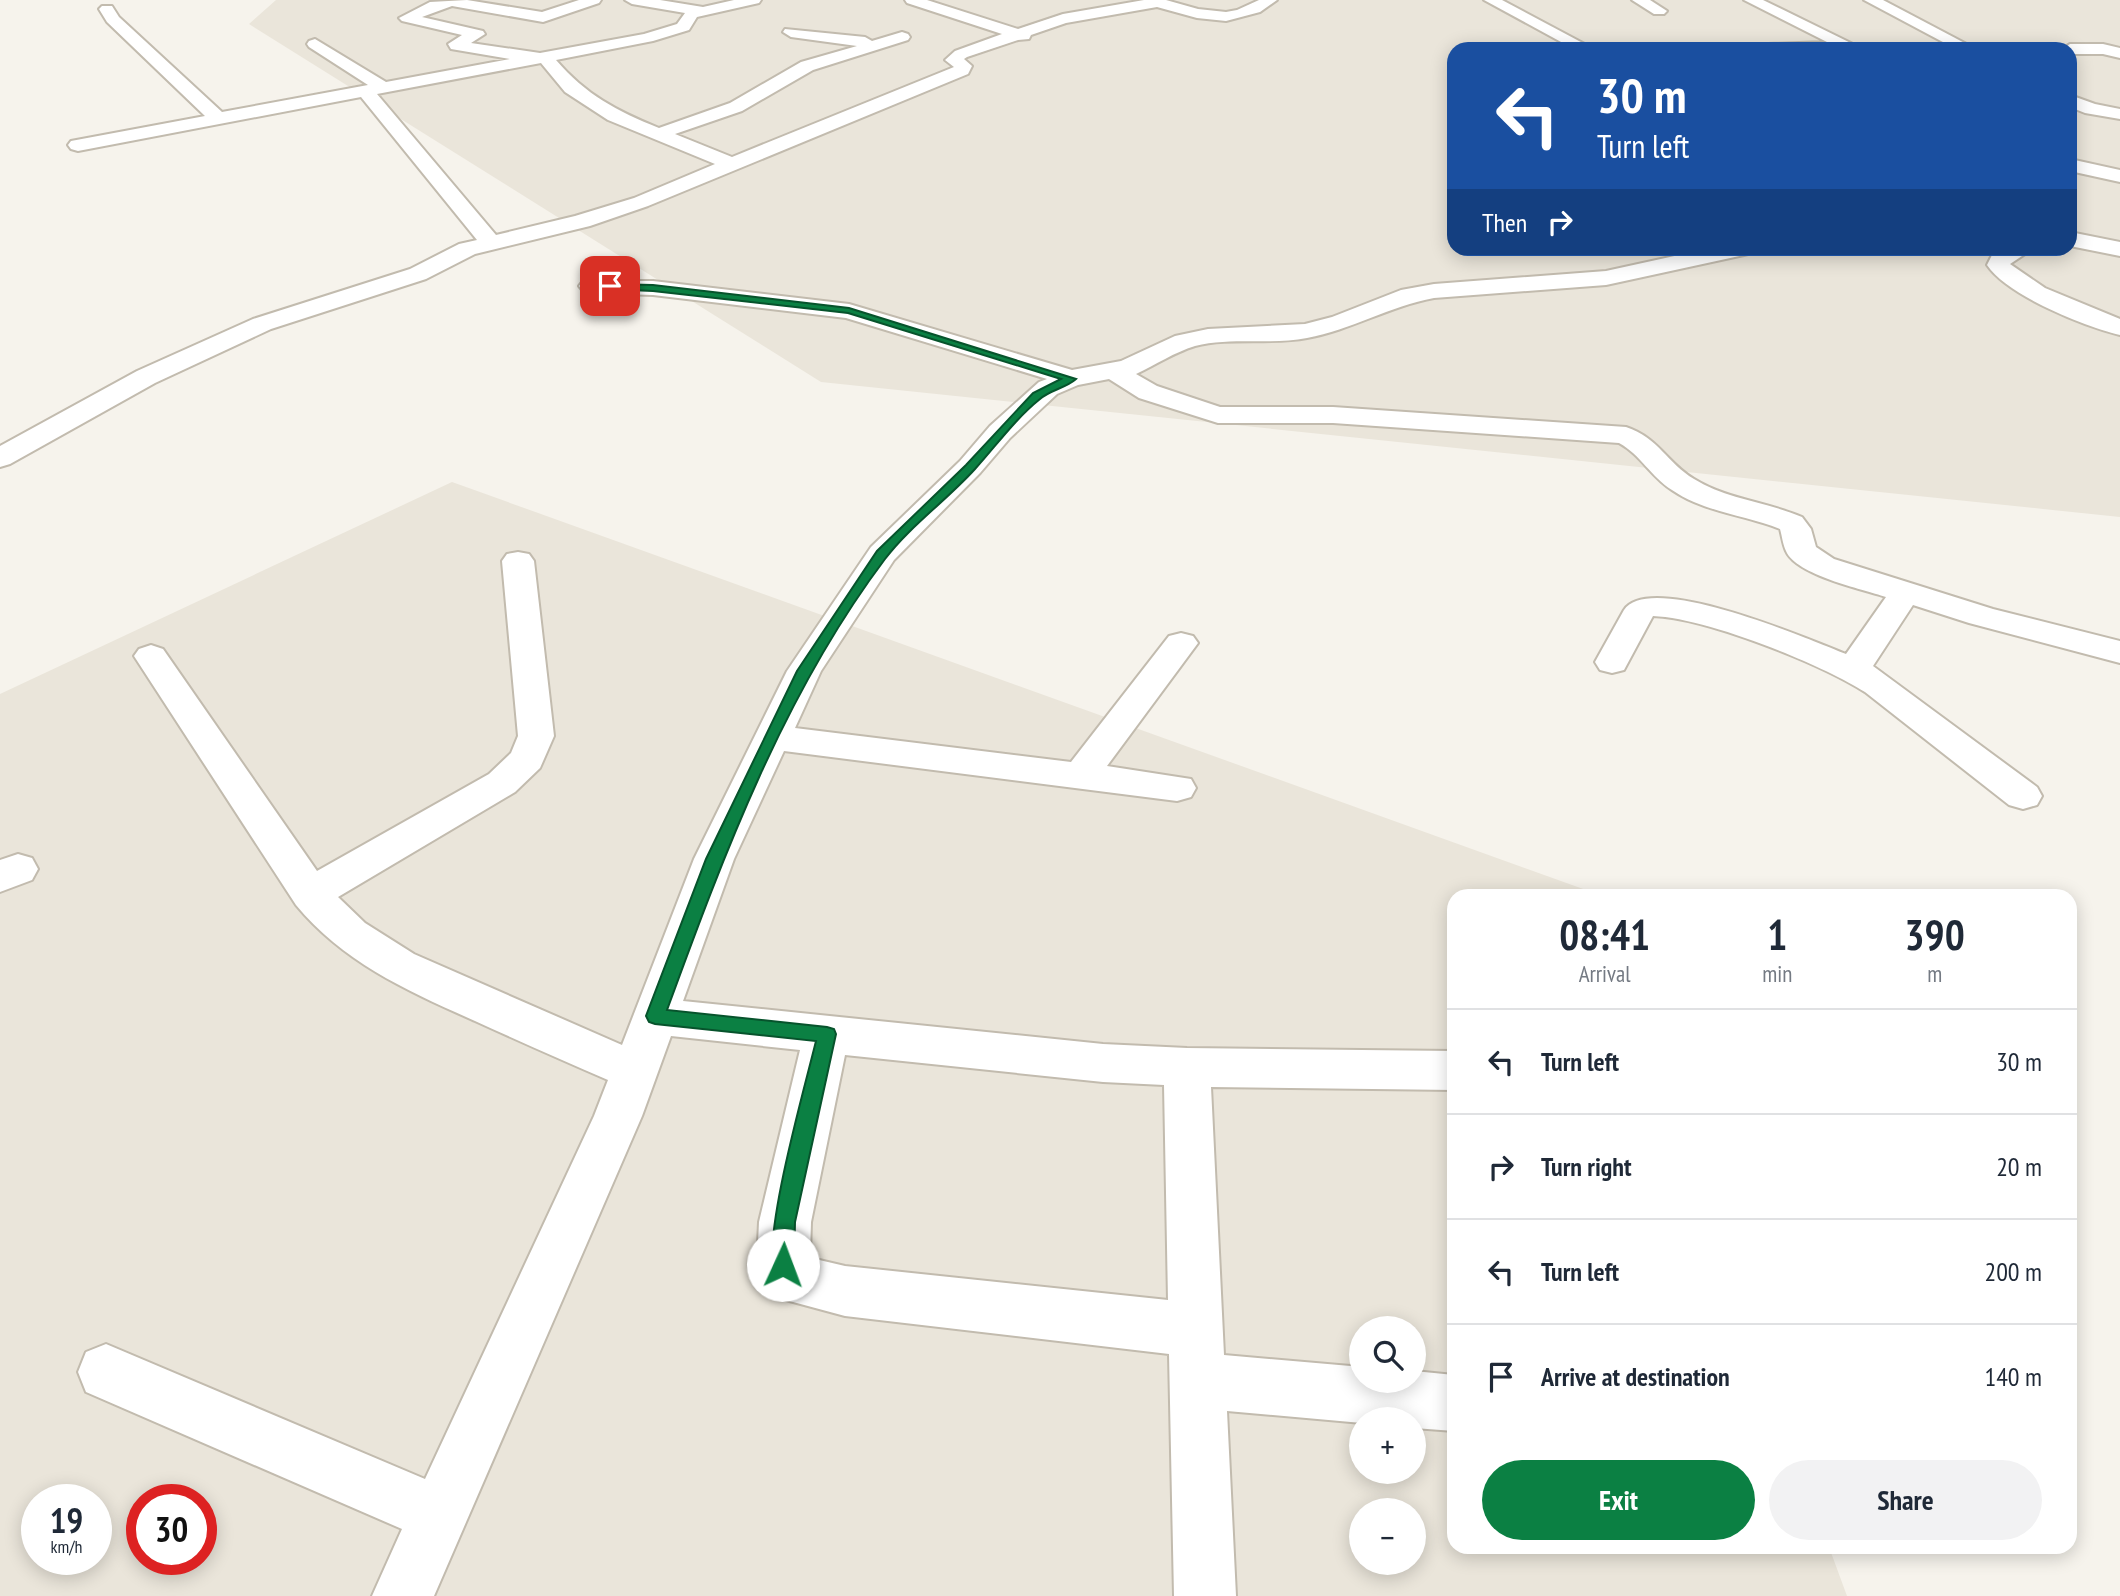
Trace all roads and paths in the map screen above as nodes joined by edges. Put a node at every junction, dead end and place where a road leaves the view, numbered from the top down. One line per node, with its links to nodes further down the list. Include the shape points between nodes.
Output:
1 (594, 0): 25 (street, via 543,18 452,2 407,16 477,34 457,46)
2 (632, 0): 12 (street)
3 (754, 0): 12 (street)
4 (912, 0): 15 (street)
5 (1270, 0): 10 (street, via 1232,17 1206,16)
6 (1491, 0): 18 (street)
7 (1639, 0): 13 (street)
8 (1751, 0): 19 (street)
9 (1871, 0): 20 (street)
10 (1155, 1): 15 (street, via 1073,17)
11 (107, 9): 29 (street, via 112,19)
12 (700, 11): 25 (street, via 671,31)
13 (1659, 11)
14 (791, 32): 22 (street)
15 (1019, 34): 17 (street); 32 (street, via 953,58 964,66 962,70)
16 (902, 37): 22 (street)
17 (1045, 41)
18 (1572, 42)
19 (1840, 42)
20 (1954, 42)
21 (316, 44): 26 (street)
22 (877, 44): 30 (street, via 807,66 736,107)
23 (2077, 49): 24 (street)
24 (2120, 52)
25 (546, 59): 26 (street); 30 (street, via 571,88 590,101)
26 (374, 89): 29 (street); 36 (street)
27 (2077, 103): 28 (street)
28 (2120, 114)
29 (219, 119): 31 (street)
30 (658, 134): 32 (street)
31 (78, 145)
32 (734, 165): 36 (street, via 582,221)
33 (2077, 167): 34 (street)
34 (2120, 176)
35 (2077, 240): 37 (street)
36 (490, 242): 44 (street, via 418,274 294,311 214,344)
37 (2120, 249)
38 (1707, 256): 42 (street, via 1606,278 1401,297 1323,328 1184,341)
39 (2008, 256): 41 (street, via 1998,265 2004,274)
40 (591, 286): 43 (street, via 653,288 849,311)
41 (2120, 328)
42 (1114, 371): 43 (street); 46 (street, via 1148,392 1219,415 1410,419 1632,437 1684,486 1791,523 1807,557)
43 (1071, 379): 52 (street, via 1037,396 882,554 804,671)
44 (0, 458)
45 (518, 561): 56 (street, via 536,736 527,759 502,783)
46 (1906, 592): 48 (street); 51 (street)
47 (1181, 643): 53 (street)
48 (2120, 652)
49 (151, 656): 56 (street)
50 (1612, 662): 51 (street, via 1640,610 1664,606 1774,638)
51 (1853, 669): 55 (street)
52 (773, 737): 53 (street); 57 (street, via 714,859)
53 (1080, 776): 54 (street)
54 (1177, 788)
55 (2023, 796)
56 (311, 894): 61 (street, via 352,937 393,961)
57 (655, 1016): 58 (street); 61 (street)
58 (827, 1034): 59 (street, via 1103,1063); 62 (street, via 785,1222 783,1265 801,1281)
59 (1187, 1067): 60 (street); 62 (street)
60 (1447, 1069)
61 (634, 1072): 65 (street)
62 (1197, 1355): 64 (street); 67 (street)
63 (106, 1372): 65 (street)
64 (1447, 1401)
65 (439, 1515): 66 (street)
66 (403, 1596)
67 (1205, 1596)

